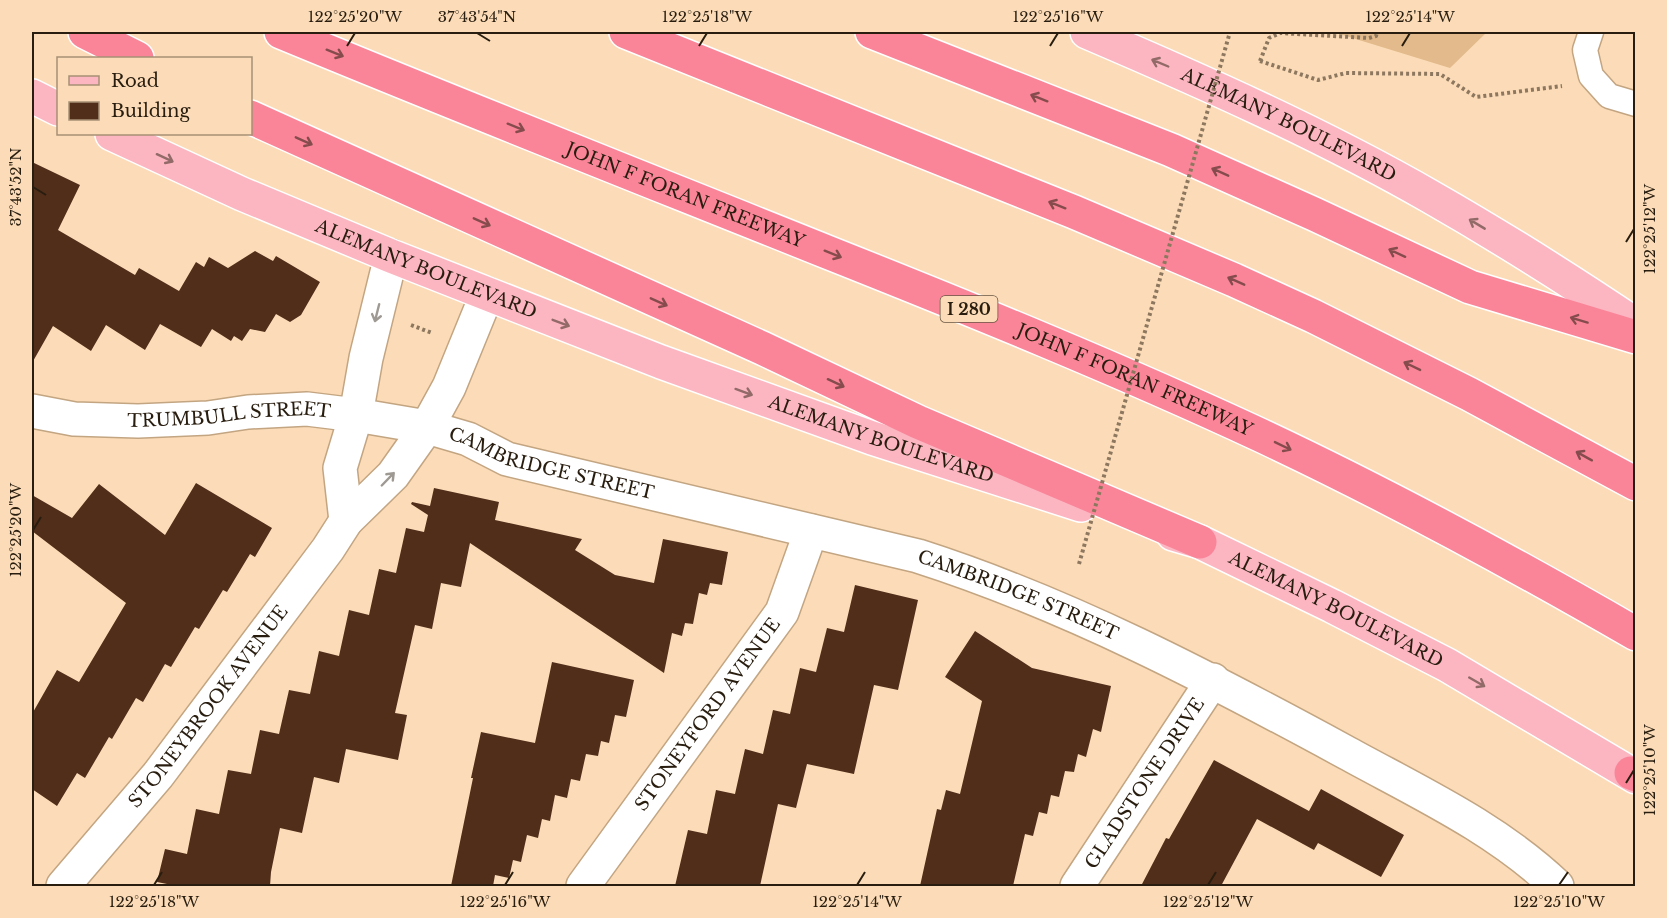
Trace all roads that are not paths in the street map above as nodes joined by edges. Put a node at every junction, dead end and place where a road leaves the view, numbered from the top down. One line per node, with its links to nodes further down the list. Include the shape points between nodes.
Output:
1 (85, 32): 7 (highway)
2 (281, 32): 24 (highway, JOHN F FORAN FREEWAY / I 280, one-way to 24, via 958,304 1168,393 1409,508)
3 (626, 32): 20 (highway, one-way to 3, via 1469,394 1224,276)
4 (872, 32): 16 (highway, one-way to 4, via 1470,287 1171,150)
5 (1087, 32): 15 (main road, ALEMANY BOULEVARD, one-way to 5, via 1546,265 1430,196 1308,132)
6 (1591, 32): 9 (lane, via 1585,50 1591,76 1609,96)
7 (135, 57)
8 (32, 96): 10 (main road)
9 (1635, 104)
10 (57, 108)
11 (252, 118): 23 (highway, one-way to 23, via 918,422)
12 (114, 135): 13 (main road, ALEMANY BOULEVARD, one-way to 13)
13 (391, 256): 14 (main road, ALEMANY BOULEVARD); 18 (street, one-way to 18)
14 (487, 294): 19 (street, STONEYBROOK AVENUE, via 449,387); 23 (main road, ALEMANY BOULEVARD, one-way to 23, via 872,438)
15 (1635, 325)
16 (1635, 337)
17 (32, 411): 18 (street, TRUMBULL STREET, via 74,419 138,422 307,409)
18 (356, 415): 19 (street, TRUMBULL STREET); 21 (street, via 340,468)
19 (427, 427): 21 (street, STONEYBROOK AVENUE, one-way to 19, via 393,475); 22 (street, CAMBRIDGE STREET, via 468,439 507,459)
20 (1635, 484)
21 (346, 520): 27 (street, STONEYBROOK AVENUE, via 158,775)
22 (811, 531): 25 (street, CAMBRIDGE STREET, via 964,570); 28 (street, STONEYFORD AVENUE, via 782,612)
23 (1200, 542): 26 (main road, ALEMANY BOULEVARD, one-way to 26, via 1447,665)
24 (1635, 634)
25 (1213, 680): 29 (street, GLADSTONE DRIVE); 30 (street, CAMBRIDGE STREET, via 1454,811 1499,838)
26 (1634, 775)
27 (63, 886)
28 (583, 886)
29 (1077, 886)
30 (1557, 886)

